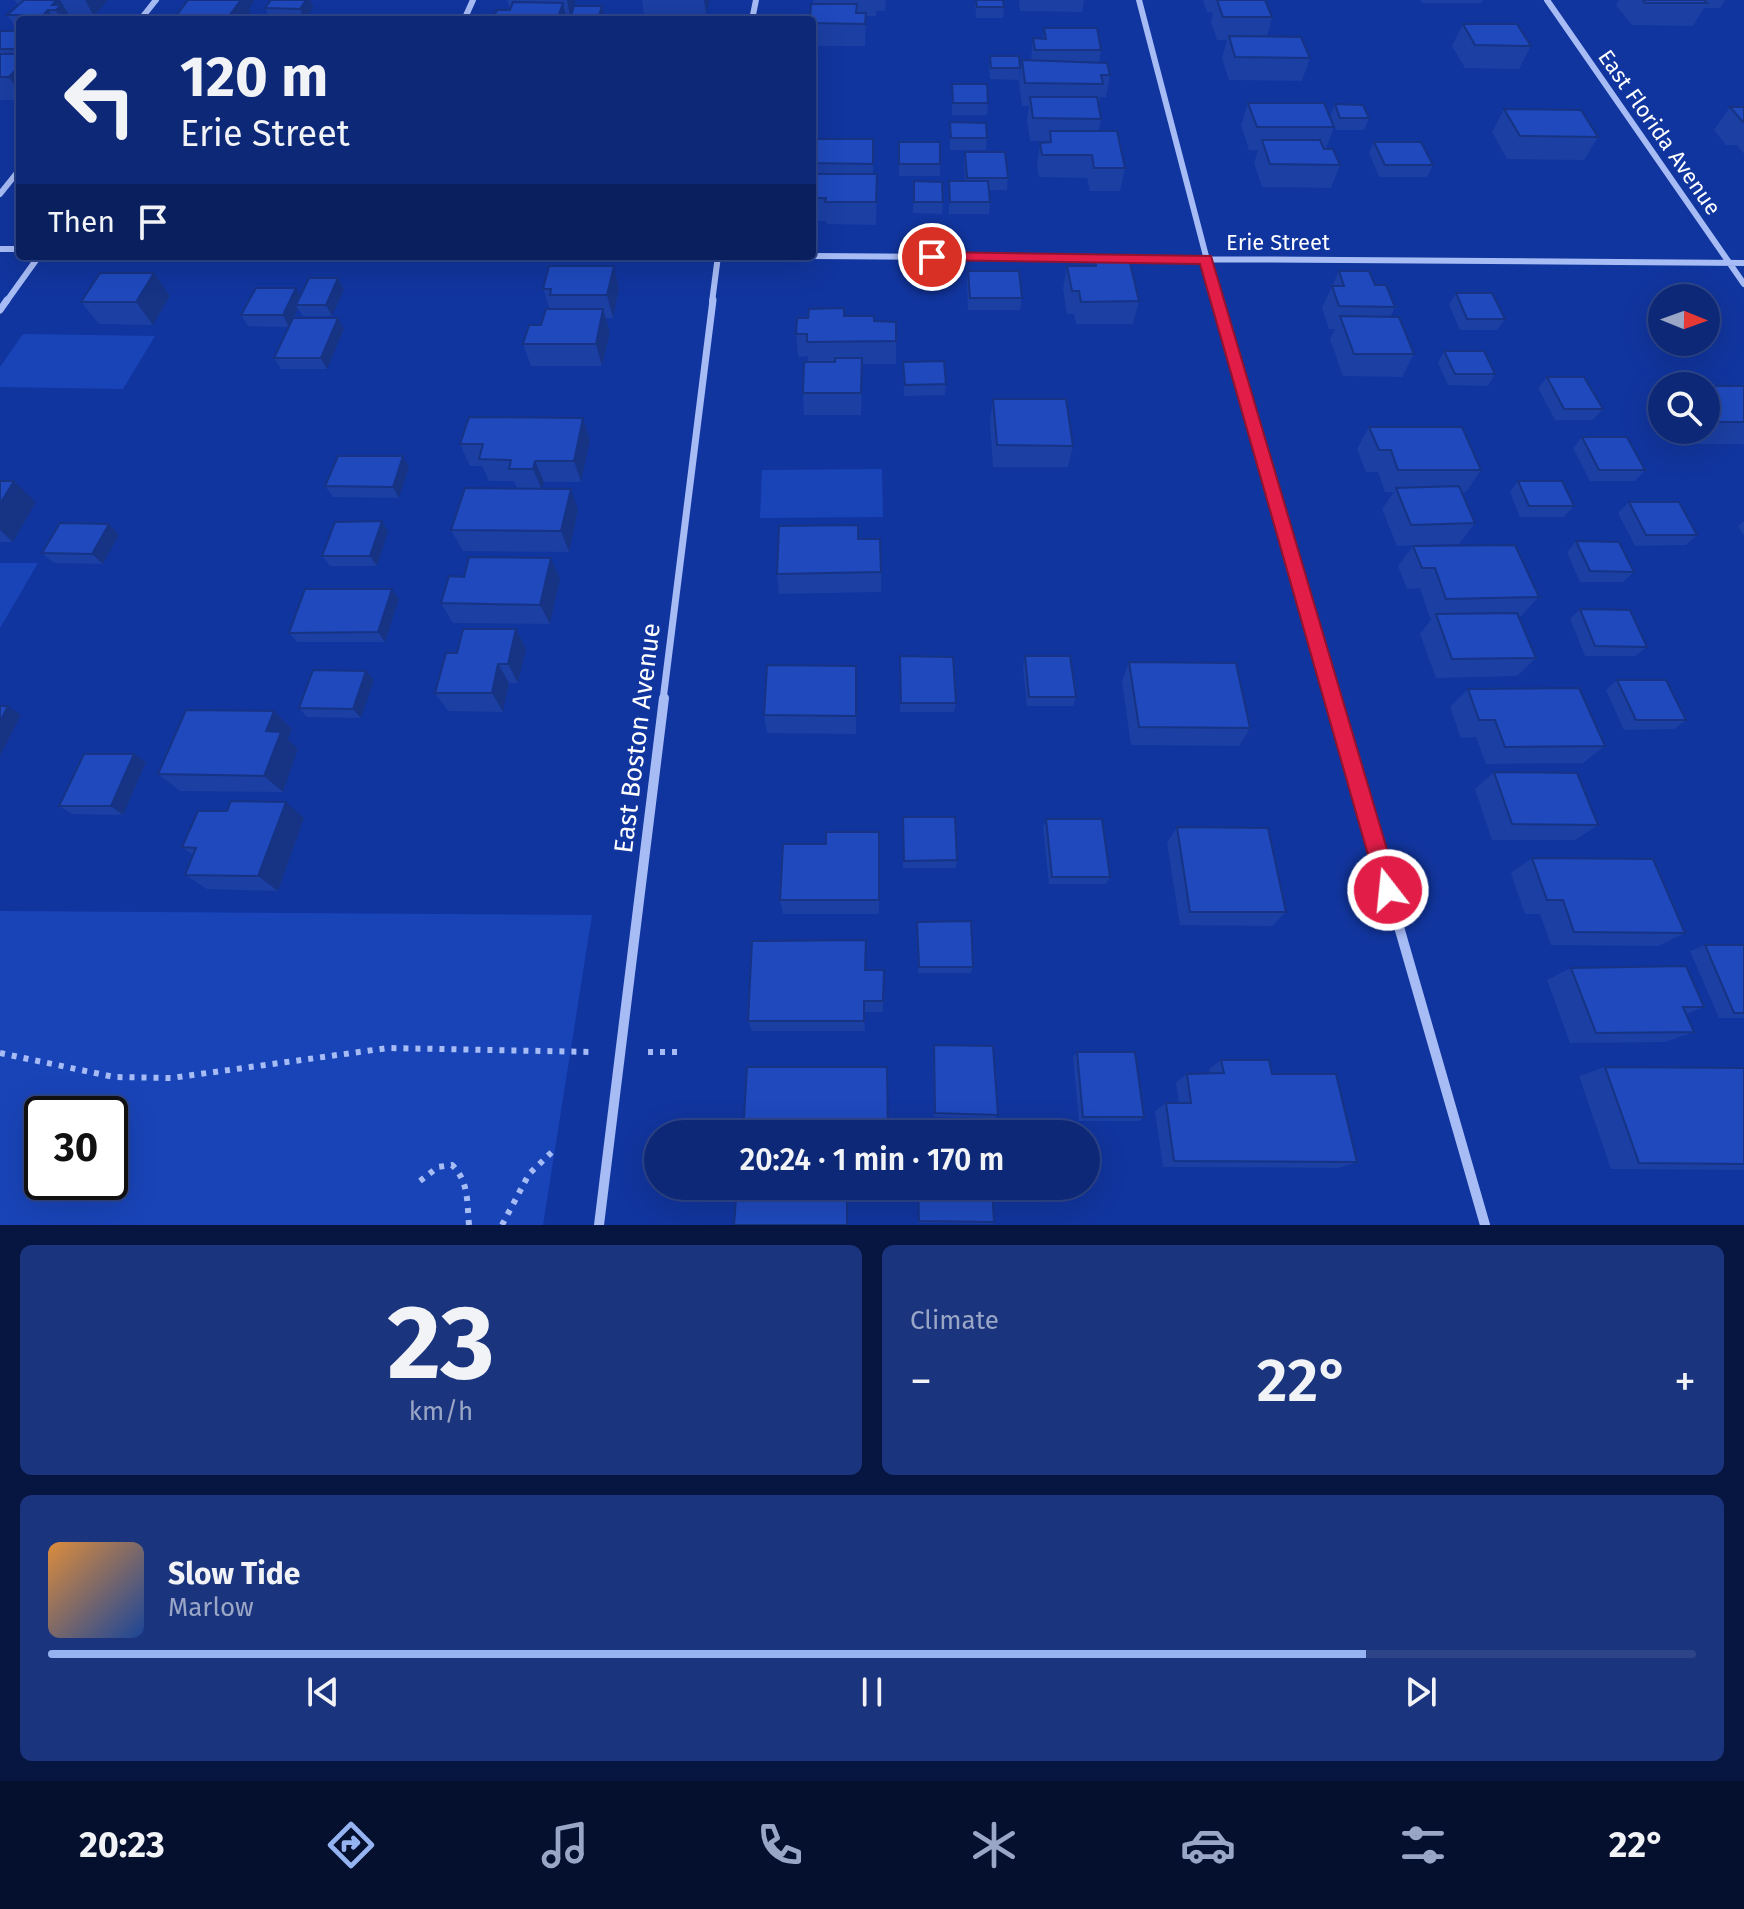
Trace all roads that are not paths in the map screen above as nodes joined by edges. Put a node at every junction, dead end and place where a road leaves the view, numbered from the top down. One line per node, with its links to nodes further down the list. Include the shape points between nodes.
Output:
1 (156, 0): 4 (street)
2 (1139, 0): 8 (street)
3 (1547, 0): 11 (street, East Florida Avenue)
4 (143, 16)
5 (16, 174): 6 (street)
6 (0, 194)
7 (816, 256): 8 (street, Erie Street)
8 (1206, 259): 11 (street, Erie Street); 16 (street)
9 (36, 260): 14 (street)
10 (718, 260): 15 (street, East Boston Avenue)
11 (1729, 263): 12 (street, Erie Street); 13 (street, East Florida Avenue)
12 (1744, 263)
13 (1744, 284)
14 (0, 310)
15 (599, 1225)
16 (1485, 1225)

